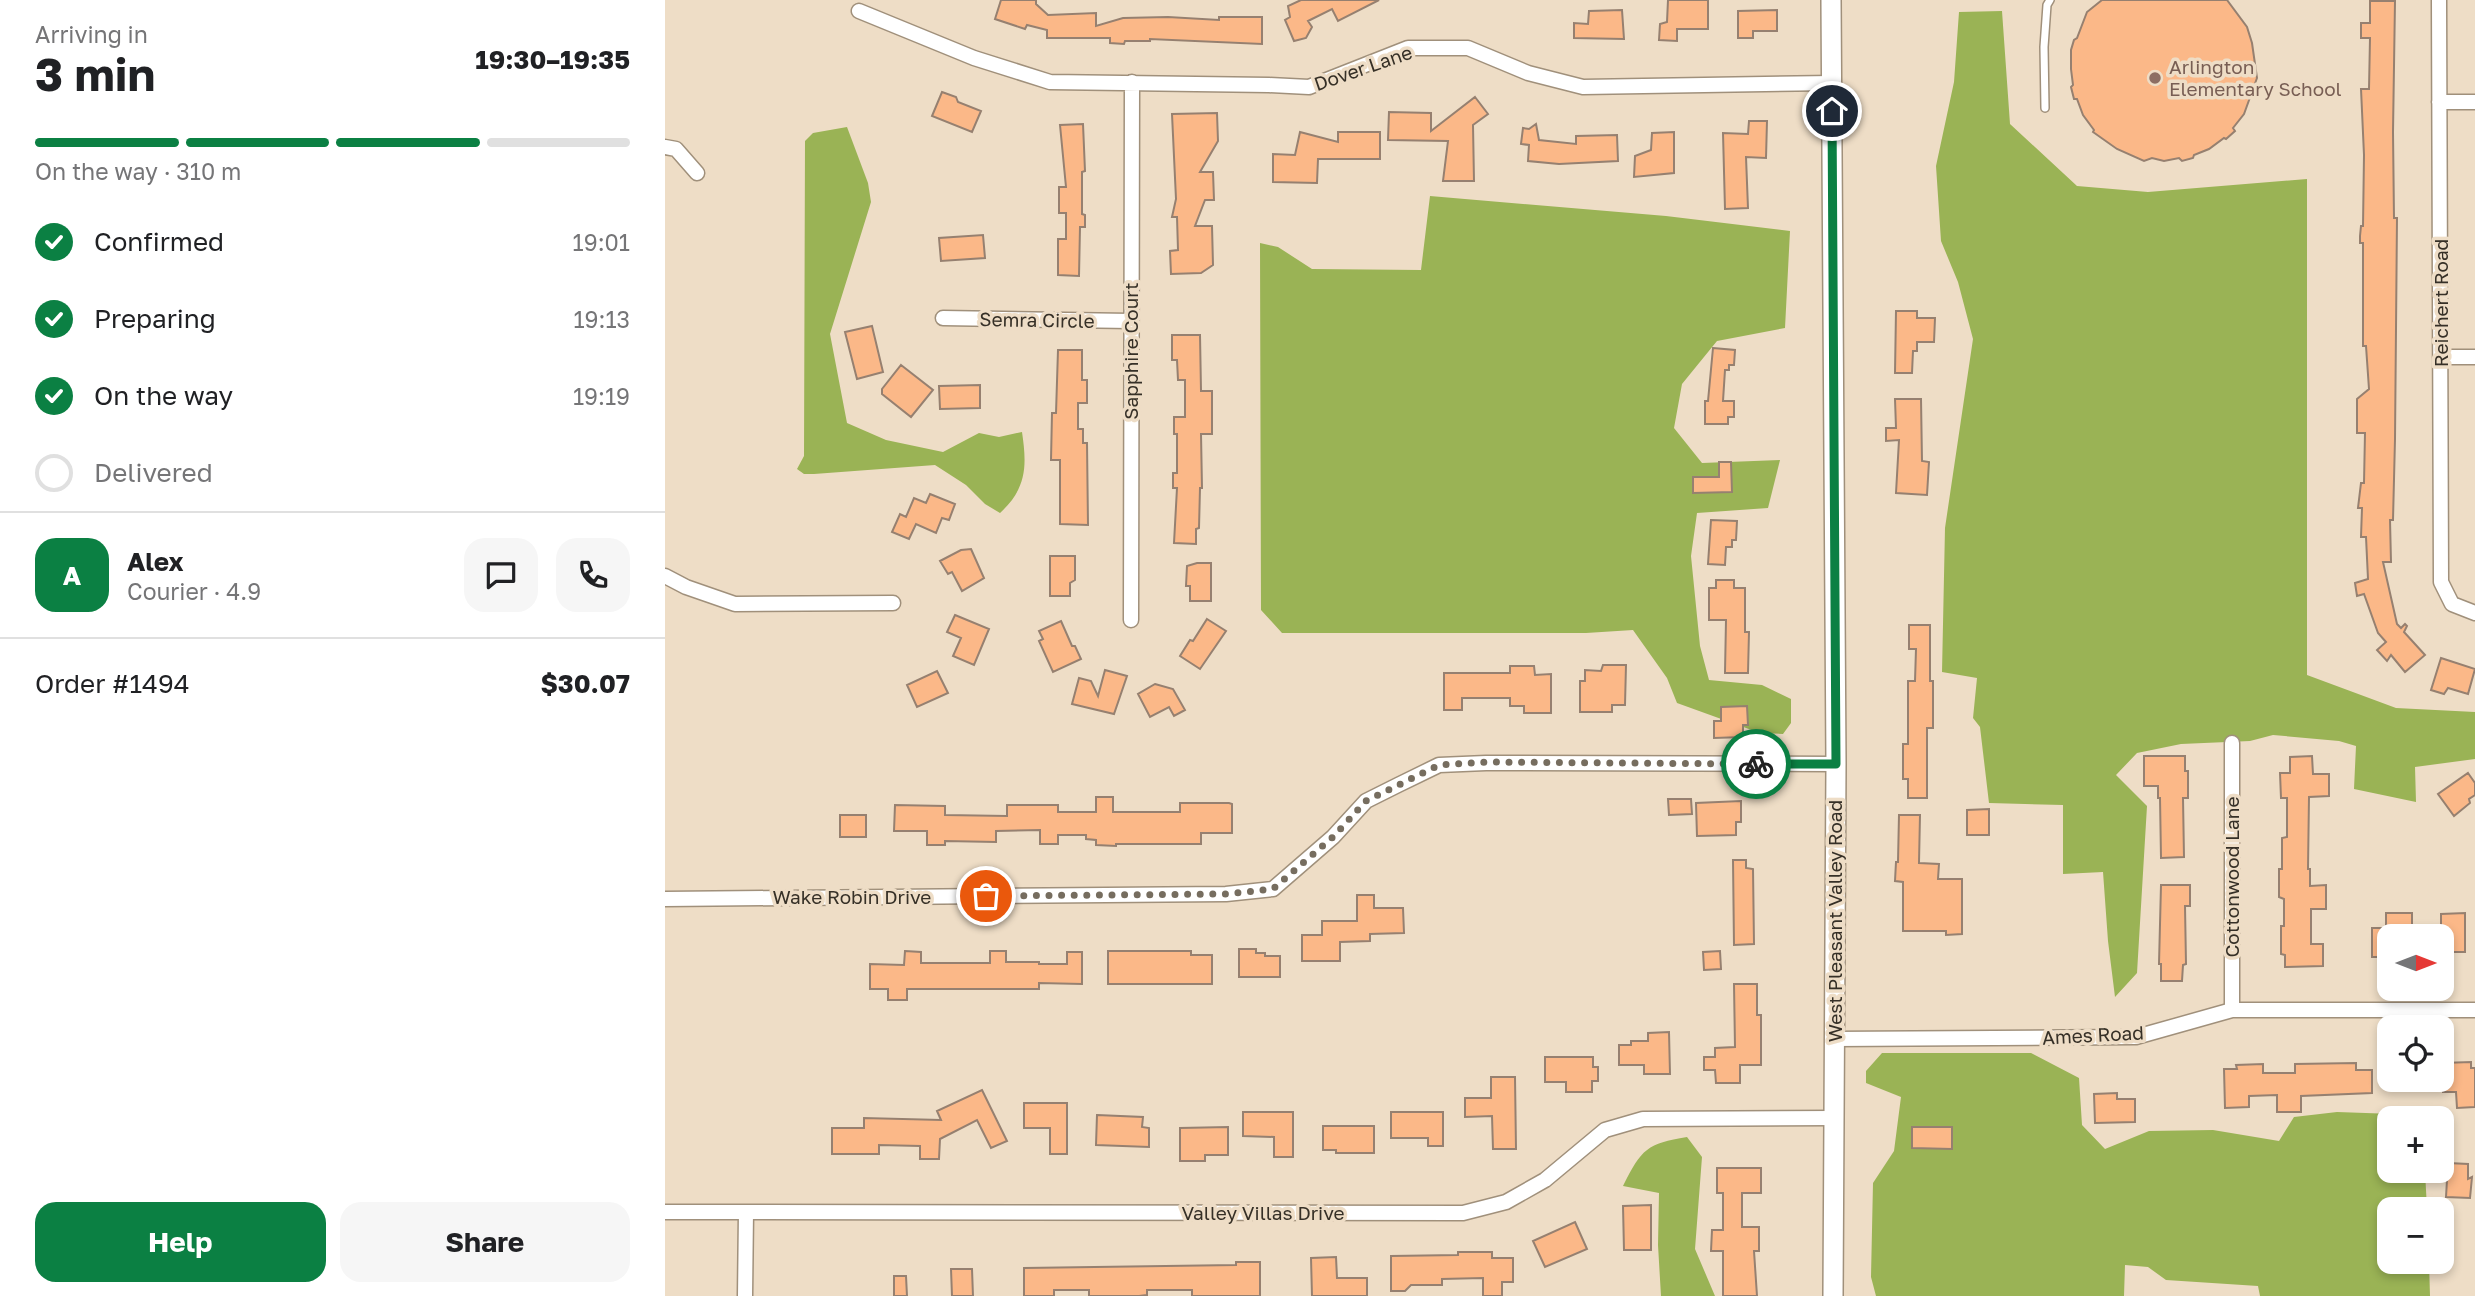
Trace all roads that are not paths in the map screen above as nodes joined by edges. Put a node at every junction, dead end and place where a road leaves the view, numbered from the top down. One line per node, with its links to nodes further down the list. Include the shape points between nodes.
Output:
1 (1831, 0): 6 (main road, West Pleasant Valley Road)
2 (2050, 0): 9 (lane, via 2043,47)
3 (2439, 0): 8 (street, Reichert Road)
4 (859, 11): 5 (street, Dover Lane, via 974,58 1050,82)
5 (1132, 82): 6 (street, Dover Lane, via 1309,87 1408,48 1468,48 1528,74 1583,87); 13 (street, Sapphire Court)
6 (1832, 83): 21 (main road, West Pleasant Valley Road)
7 (2475, 102): 8 (street)
8 (2439, 103): 14 (street, Reichert Road)
9 (2045, 108)
10 (665, 147): 11 (street, via 676,149)
11 (697, 173)
12 (943, 318): 13 (street, Semra Circle)
13 (1131, 321): 19 (street, Sapphire Court)
14 (2441, 357): 15 (street); 18 (street, Reichert Road, via 2441,582 2452,604)
15 (2475, 357)
16 (665, 576): 17 (street, via 736,604)
17 (894, 603)
18 (2475, 613)
19 (1131, 620)
20 (2232, 744): 23 (street, Cottonwood Lane)
21 (1836, 764): 22 (street, Wake Robin Drive, via 1439,765 1366,801 1273,889 1226,894); 25 (main road, West Pleasant Valley Road)
22 (665, 898)
23 (2232, 1010): 24 (street, Ames Road); 25 (street, Ames Road, via 2136,1037)
24 (2475, 1010)
25 (1834, 1040): 26 (main road, West Pleasant Valley Road)
26 (1834, 1118): 28 (street, Valley Villas Drive, via 1643,1119 1605,1130 1545,1180 1506,1202 1463,1213); 30 (main road, West Pleasant Valley Road)
27 (665, 1212): 28 (street, Valley Villas Drive)
28 (746, 1212): 29 (street)
29 (745, 1296)
30 (1833, 1296)

